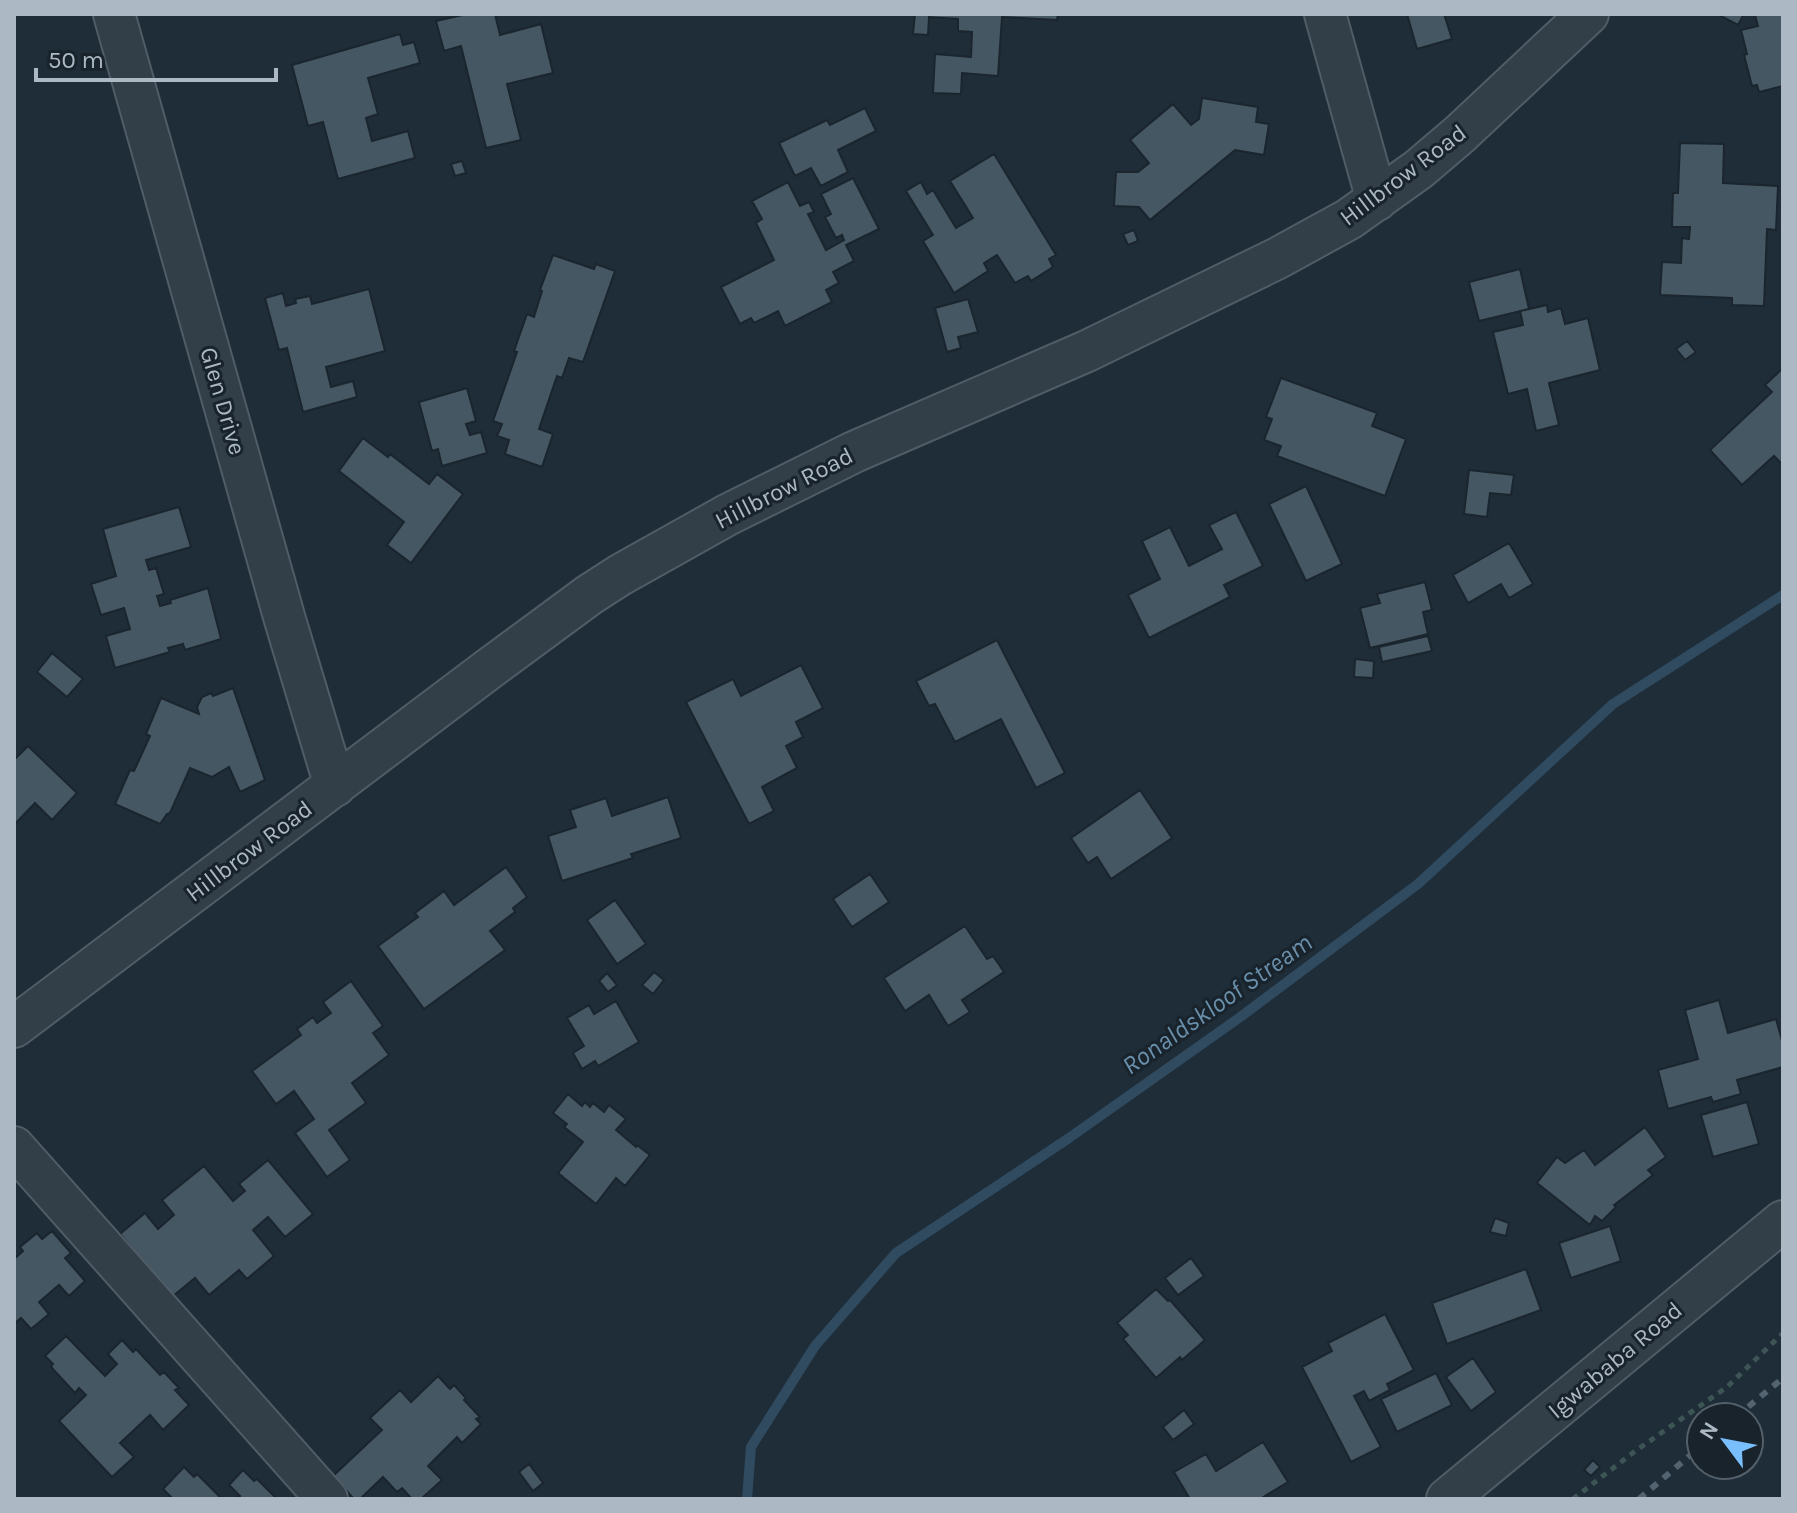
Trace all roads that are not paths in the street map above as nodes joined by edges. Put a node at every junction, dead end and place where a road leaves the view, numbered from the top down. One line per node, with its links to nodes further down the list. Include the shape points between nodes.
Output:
1 (114, 14): 5 (street, Glen Drive)
2 (1325, 14): 4 (street)
3 (1588, 14): 4 (street, Hillbrow Road, via 1460,134)
4 (1377, 200): 5 (street, Hillbrow Road, via 1265,264 1087,351 854,452 649,558 589,595)
5 (335, 786): 6 (street, Hillbrow Road)
6 (14, 1027)
7 (14, 1147): 9 (street)
8 (1783, 1221): 10 (street, Igwababa Road)
9 (327, 1499)
10 (1447, 1499)

